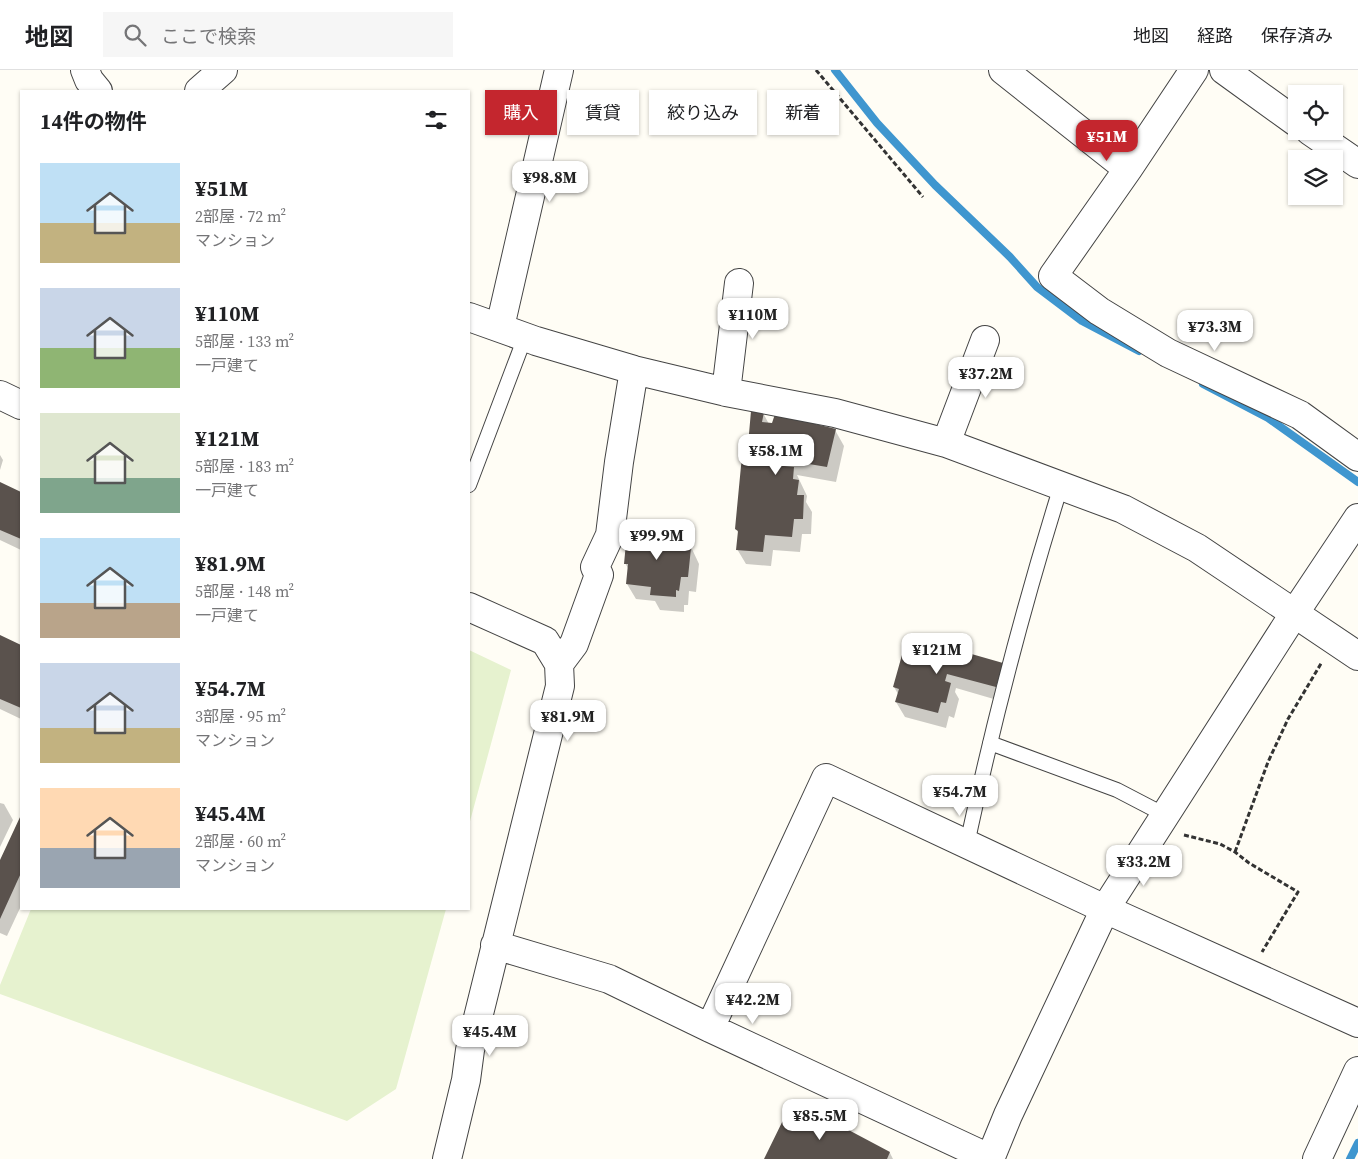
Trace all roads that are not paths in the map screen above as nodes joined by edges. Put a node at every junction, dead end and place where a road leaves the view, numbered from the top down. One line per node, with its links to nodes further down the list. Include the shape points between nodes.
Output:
1 (85, 70): 7 (street)
2 (223, 70): 8 (street)
3 (559, 70): 15 (street)
4 (1003, 70): 12 (street)
5 (1194, 70): 12 (street)
6 (1224, 70): 9 (street)
7 (97, 90)
8 (200, 90)
9 (1288, 116)
10 (1323, 140): 11 (street)
11 (1358, 164)
12 (1128, 169): 23 (street, via 1052,276 1099,311 1168,352 1300,415)
13 (738, 283): 19 (street)
14 (470, 317): 15 (street)
15 (500, 327): 16 (street)
16 (526, 337): 18 (street); 24 (lane)
17 (985, 340): 22 (street)
18 (634, 370): 19 (street); 30 (street, via 610,535 595,567 599,575 574,644)
19 (726, 392): 22 (street, via 835,413)
20 (0, 395): 21 (street)
21 (20, 405)
22 (946, 443): 25 (street)
23 (1358, 457)
24 (470, 482)
25 (1061, 486): 28 (street, via 1123,509 1197,548); 31 (lane)
26 (1358, 518): 28 (street)
27 (470, 607): 30 (street, via 545,641)
28 (1294, 614): 29 (street); 32 (street)
29 (1347, 649)
30 (558, 664): 35 (street, via 560,686)
31 (990, 743): 32 (lane, via 1117,790); 33 (lane)
32 (1161, 821): 34 (street)
33 (967, 844): 34 (street); 37 (street, via 826,778)
34 (1105, 909): 36 (street); 40 (street, via 1008,1115)
35 (495, 945): 37 (street, via 609,979); 39 (street)
36 (1358, 1023)
37 (710, 1028): 40 (street)
38 (1358, 1072): 41 (street)
39 (447, 1159)
40 (991, 1159)
41 (1317, 1159)

